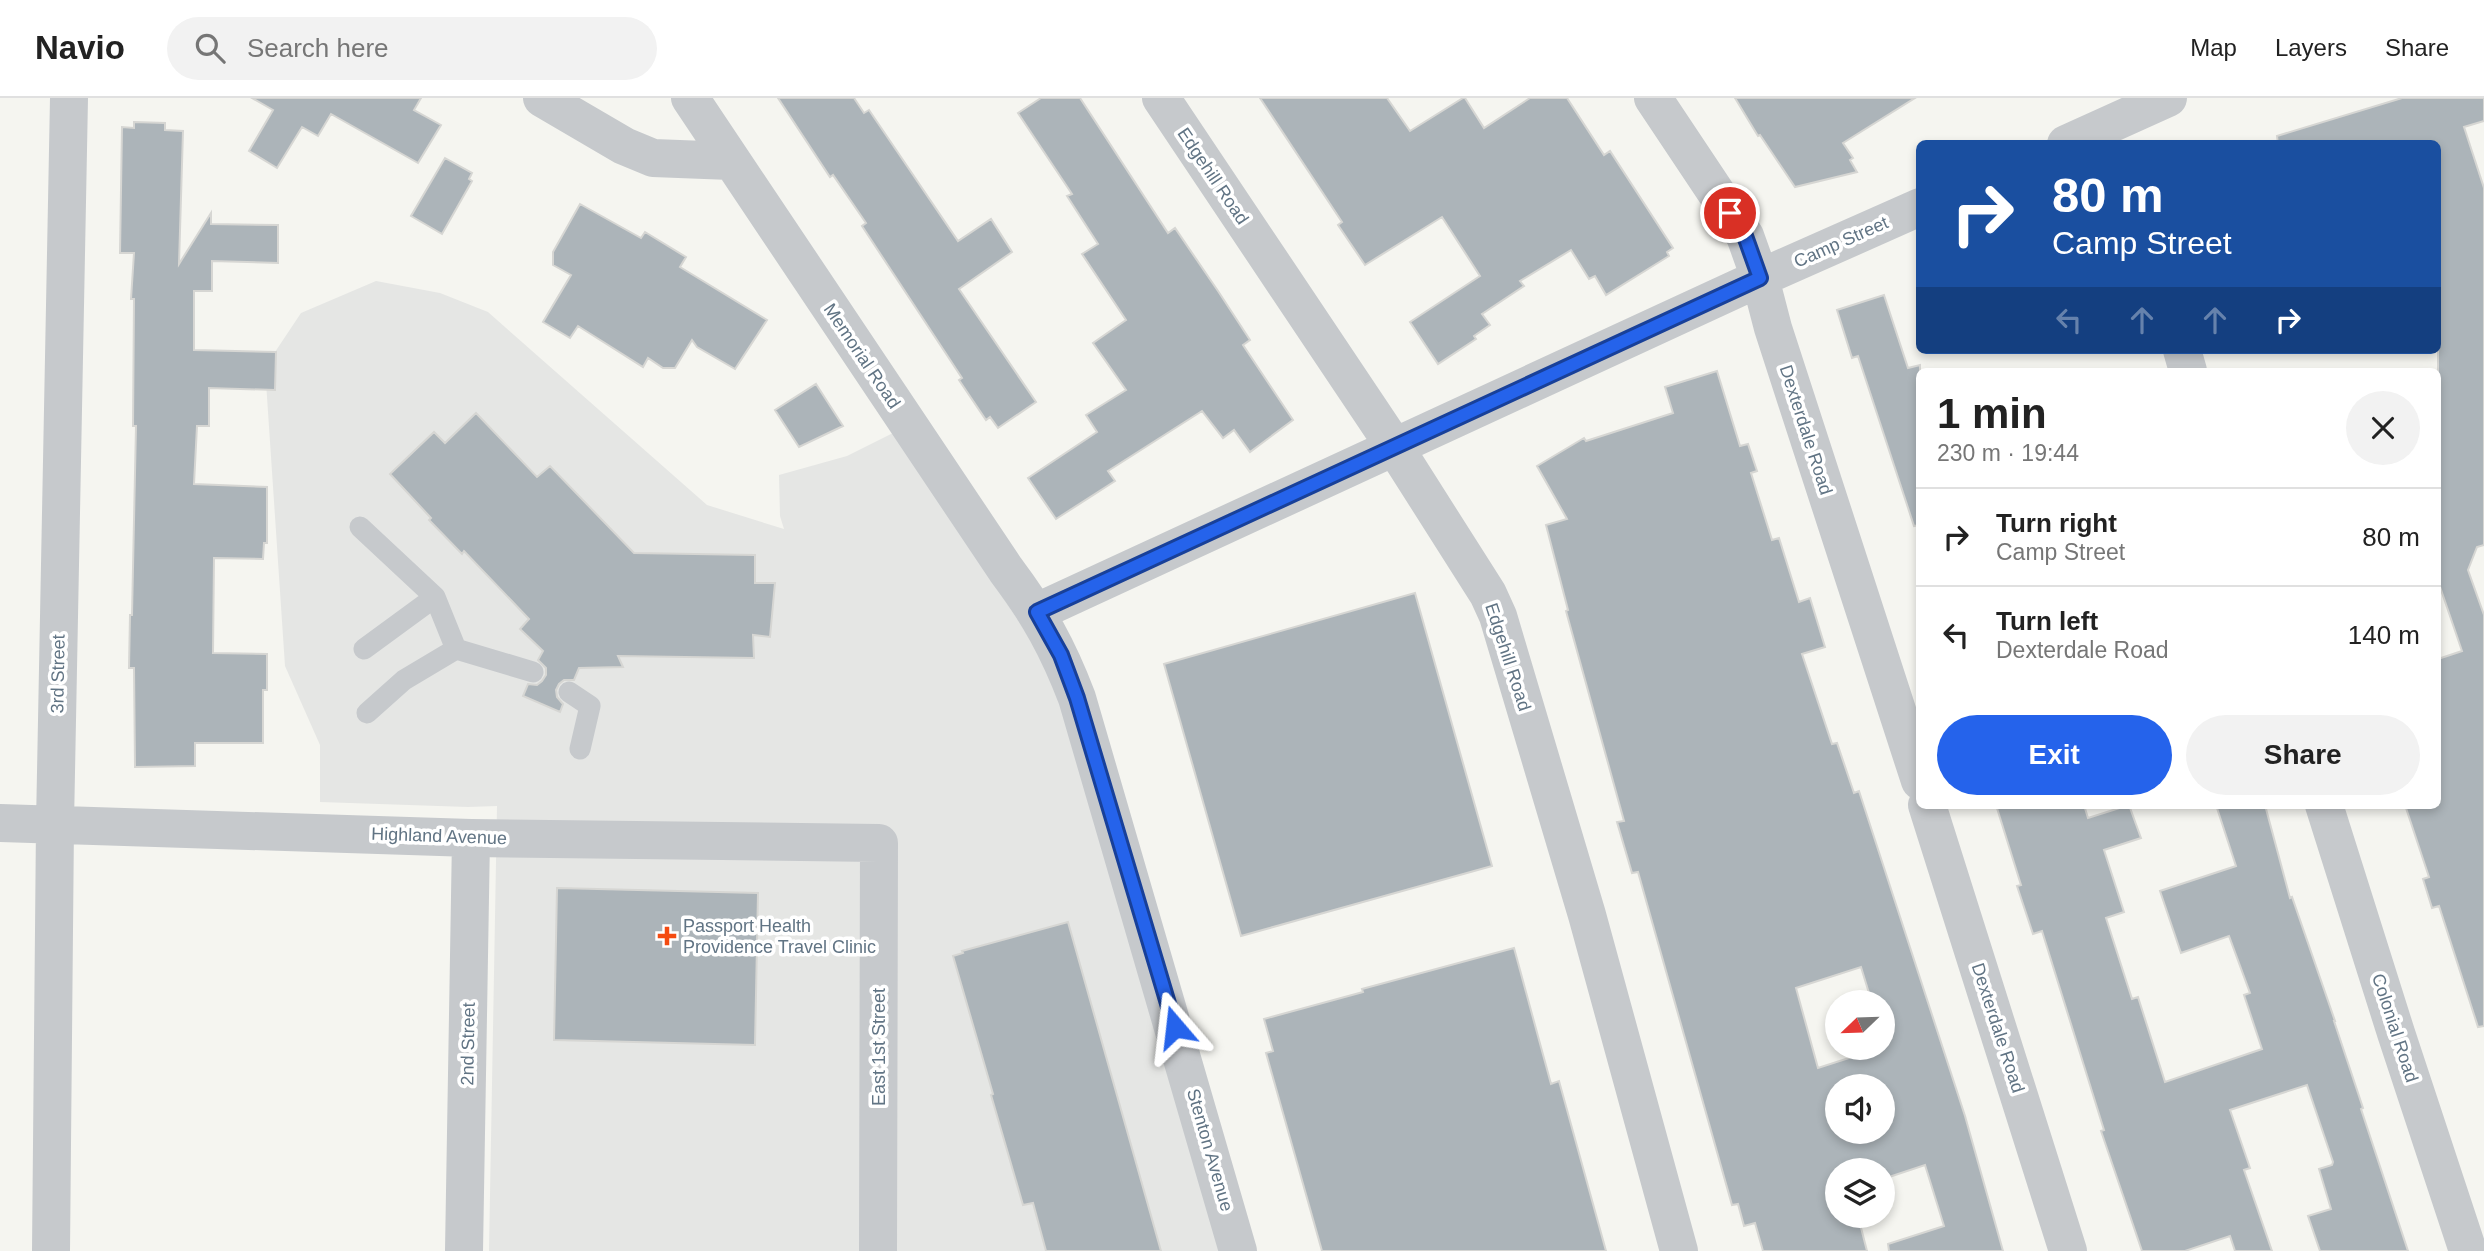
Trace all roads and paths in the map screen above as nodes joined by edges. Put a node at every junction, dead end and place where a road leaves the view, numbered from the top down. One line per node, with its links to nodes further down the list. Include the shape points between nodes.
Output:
1 (69, 98): 26 (street, 3rd Street)
2 (542, 98): 9 (street, via 653,158)
3 (690, 98): 9 (street, Memorial Road)
4 (1161, 98): 12 (street, Edgehill Road)
5 (1653, 98): 11 (street, Dexterdale Road, via 1745,236)
6 (2168, 98): 7 (street)
7 (2111, 122): 8 (street)
8 (2074, 140)
9 (731, 161): 15 (street, Memorial Road)
10 (1916, 210): 11 (street, Camp Street)
11 (1760, 278): 12 (street, Camp Street); 22 (street, Dexterdale Road)
12 (1394, 446): 15 (street, Camp Street); 33 (street, Edgehill Road, via 1498,616 1587,915)
13 (360, 527): 14 (lane)
14 (435, 597): 16 (lane); 17 (lane)
15 (1037, 612): 32 (street, Stenton Avenue, via 1061,655 1077,698)
16 (364, 649)
17 (456, 649): 18 (lane); 20 (lane, via 404,680)
18 (533, 672)
19 (569, 692): 21 (lane, via 590,706)
20 (367, 713)
21 (580, 749)
22 (1916, 770)
23 (1928, 809): 34 (street, Dexterdale Road)
24 (2325, 809): 35 (street, Colonial Road)
25 (0, 824): 26 (street, Highland Avenue)
26 (55, 824): 27 (street, Highland Avenue); 29 (street, 3rd Street)
27 (471, 838): 28 (street, Highland Avenue); 30 (street, 2nd Street)
28 (879, 843): 31 (street, East 1st Street)
29 (51, 1251)
30 (464, 1251)
31 (878, 1251)
32 (1238, 1251)
33 (1679, 1251)
34 (2068, 1251)
35 (2468, 1251)

